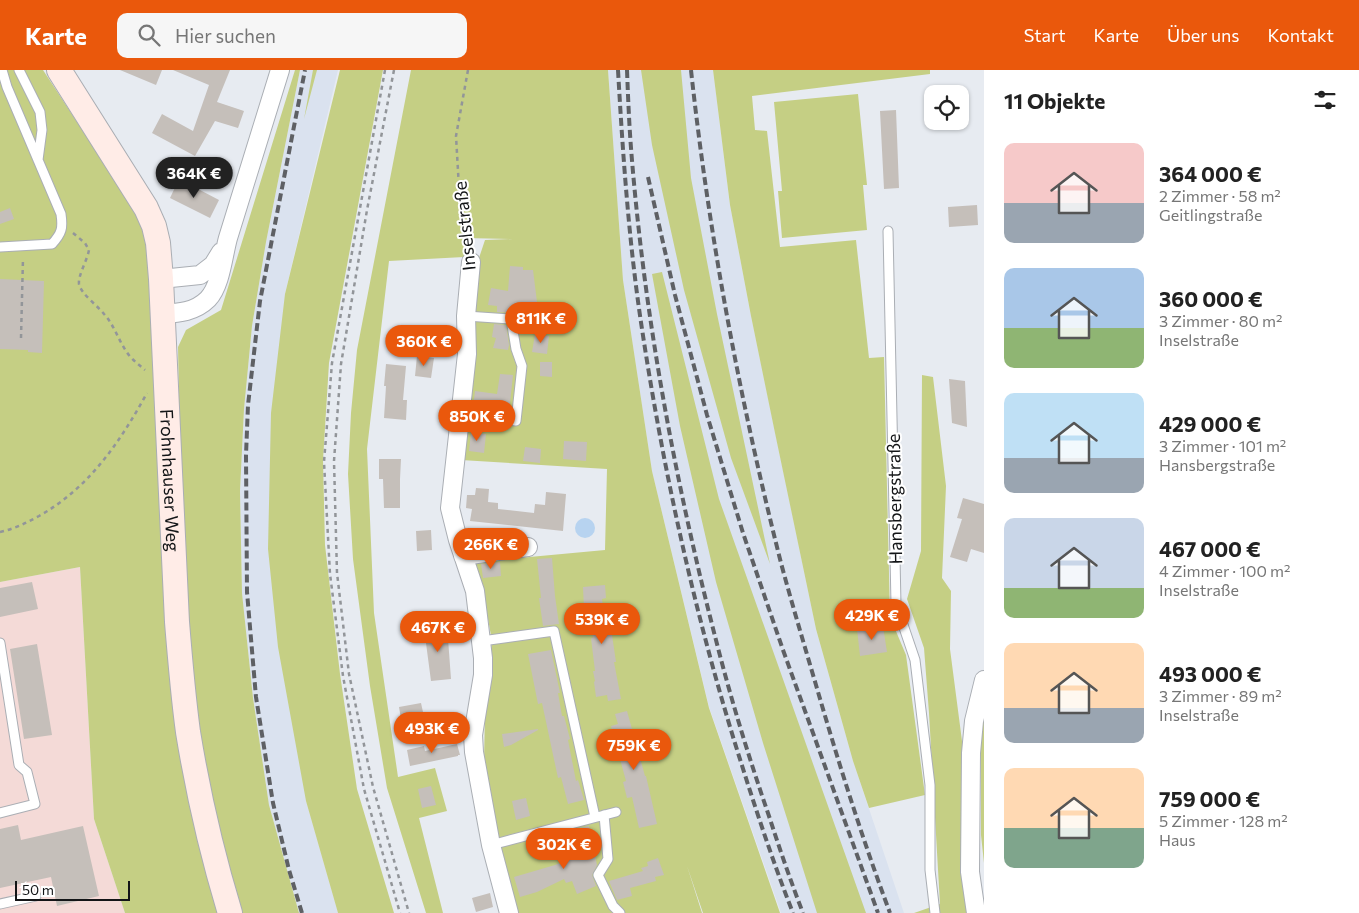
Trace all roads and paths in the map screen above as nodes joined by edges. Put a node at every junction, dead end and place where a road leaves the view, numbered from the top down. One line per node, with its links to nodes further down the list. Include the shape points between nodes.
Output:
1 (2, 70): 8 (lane)
2 (19, 70): 8 (lane, via 40,112 42,130)
3 (59, 70): 15 (main road, Frohnhauser Weg, via 146,208 158,243)
4 (280, 70): 11 (street)
5 (385, 70): 35 (path, via 332,363 324,462 330,574 342,676 364,789)
6 (394, 70): 36 (path, via 341,364 334,461 337,573 349,674 373,787)
7 (468, 70): 14 (path, Inselstraße, via 456,136 459,188)
8 (38, 160): 9 (lane, via 61,214)
9 (62, 224): 12 (lane, via 60,235 52,244); 19 (path, via 89,250 79,285 84,294 106,315 125,350)
10 (888, 231): 39 (lane, Hansbergstraße, via 896,604 915,660 930,786 930,870)
11 (227, 241): 15 (street, via 213,265 200,275); 16 (street, via 218,282 210,297 201,306 186,312)
12 (24, 246): 13 (lane); 18 (path)
13 (0, 247)
14 (471, 262): 17 (street, Inselstraße)
15 (161, 279): 16 (main road, Frohnhauser Weg)
16 (162, 314): 34 (main road, Frohnhauser Weg, via 182,679 194,769)
17 (466, 316): 21 (street, Inselstraße, via 467,354); 21 (lane, via 511,319 522,366 516,421)
18 (21, 338)
19 (146, 371)
20 (149, 388): 22 (path, via 120,440 99,467 51,510 22,526)
21 (461, 414): 24 (street, Inselstraße, via 450,508)
22 (0, 532)
23 (528, 547): 24 (street)
24 (463, 556): 25 (street, Inselstraße, via 475,591)
25 (482, 641): 30 (lane, via 554,631); 31 (street, Inselstraße, via 483,675 473,734)
26 (0, 643): 29 (lane, via 19,765 27,772 35,804)
27 (984, 680): 40 (street, via 974,721 971,753 970,872)
28 (616, 812): 30 (lane)
29 (0, 813)
30 (600, 816): 31 (lane); 38 (lane, via 608,859 598,875 613,906)
31 (491, 845): 37 (street, Inselstraße)
32 (36, 896): 33 (lane)
33 (0, 904)
34 (230, 913)
35 (400, 913)
36 (409, 913)
37 (509, 913)
38 (620, 913)
39 (936, 913)
40 (976, 913)

